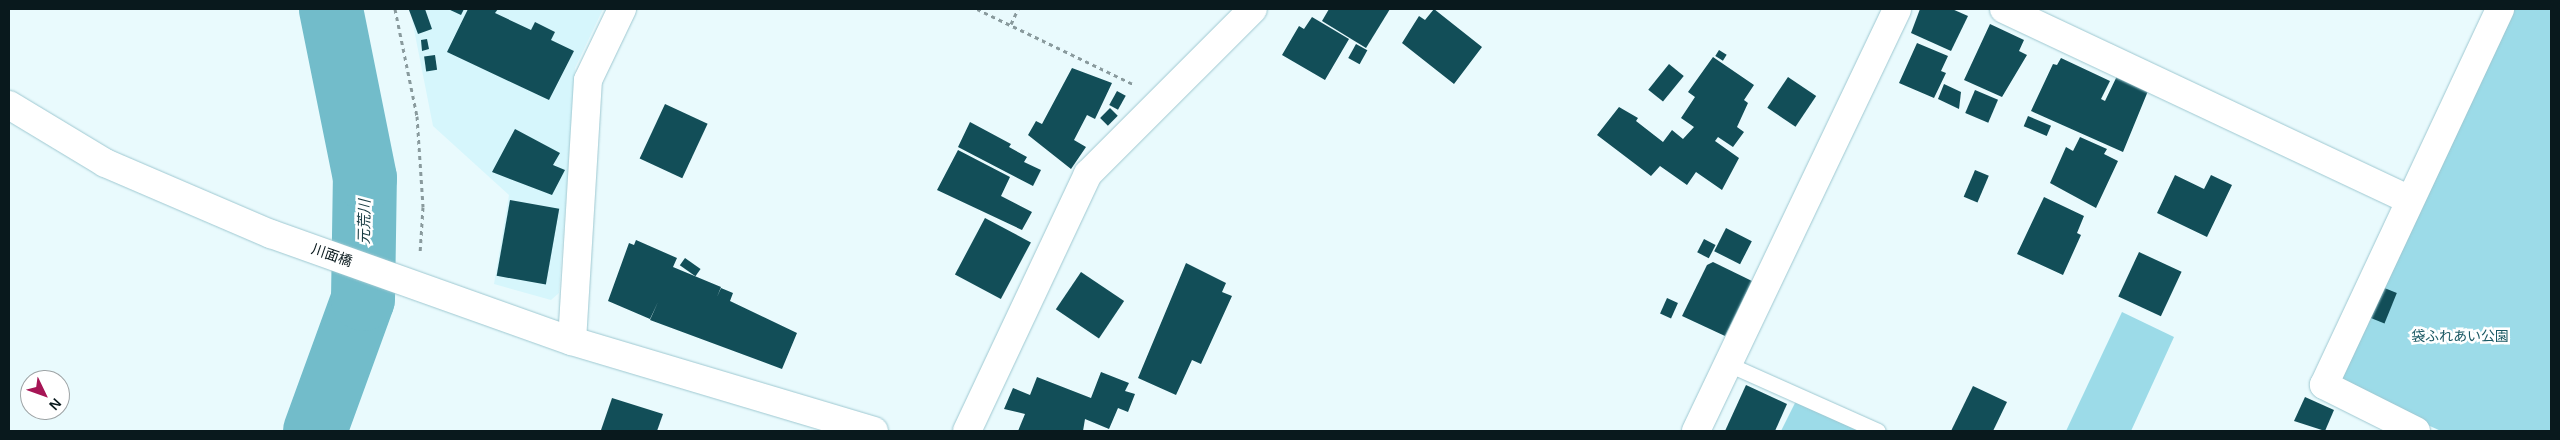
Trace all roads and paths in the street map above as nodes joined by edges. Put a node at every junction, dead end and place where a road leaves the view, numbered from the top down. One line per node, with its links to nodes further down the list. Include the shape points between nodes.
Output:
1 (395, 9): 13 (path, via 417,116 422,207)
2 (622, 9): 14 (street, via 588,80)
3 (977, 9): 9 (path)
4 (1018, 9): 9 (path)
5 (1253, 9): 10 (street)
6 (1897, 9): 15 (street)
7 (2004, 9): 12 (street)
8 (2500, 9): 12 (street)
9 (1011, 24): 10 (path)
10 (1160, 97): 17 (street, via 1088,174)
11 (9, 105): 13 (street, 川面橋, via 105,163 271,234)
12 (2408, 200): 20 (street, via 2324,385)
13 (418, 285): 14 (street, 川面橋)
14 (572, 341): 16 (street, 川面橋)
15 (1728, 364): 18 (street); 19 (lane)
16 (874, 431)
17 (967, 431)
18 (1696, 431)
19 (1878, 431)
20 (2416, 431)

